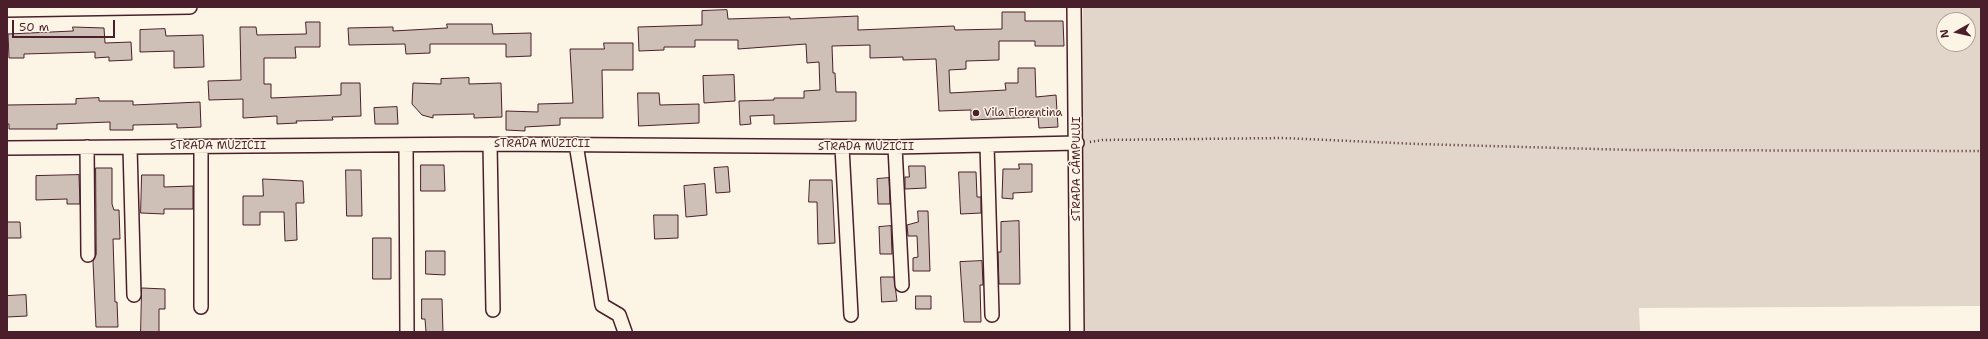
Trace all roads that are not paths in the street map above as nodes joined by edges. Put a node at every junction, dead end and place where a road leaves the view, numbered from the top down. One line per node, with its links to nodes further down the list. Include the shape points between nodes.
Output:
1 (190, 7): 3 (street)
2 (1074, 7): 4 (street, STRADA CÂMPULUI)
3 (7, 10)
4 (1077, 143): 8 (street, STRADA MUZICII); 24 (street, STRADA CÂMPULUI)
5 (490, 144): 6 (street, STRADA MUZICII); 7 (street, STRADA MUZICII); 19 (street)
6 (576, 144): 12 (street, STRADA MUZICII); 23 (street, via 602,306 619,315)
7 (406, 145): 9 (street, STRADA MUZICII); 22 (street)
8 (987, 145): 13 (street, STRADA MUZICII); 21 (street)
9 (201, 146): 11 (street, STRADA MUZICII); 18 (street)
10 (87, 147): 11 (street, STRADA MUZICII); 14 (street, STRADA MUZICII); 15 (street)
11 (130, 147): 17 (street)
12 (842, 147): 13 (street, STRADA MUZICII); 20 (street)
13 (895, 147): 16 (street)
14 (7, 148)
15 (88, 255)
16 (902, 285)
17 (134, 295)
18 (201, 307)
19 (493, 310)
20 (851, 315)
21 (992, 315)
22 (407, 332)
23 (625, 332)
24 (1077, 332)

